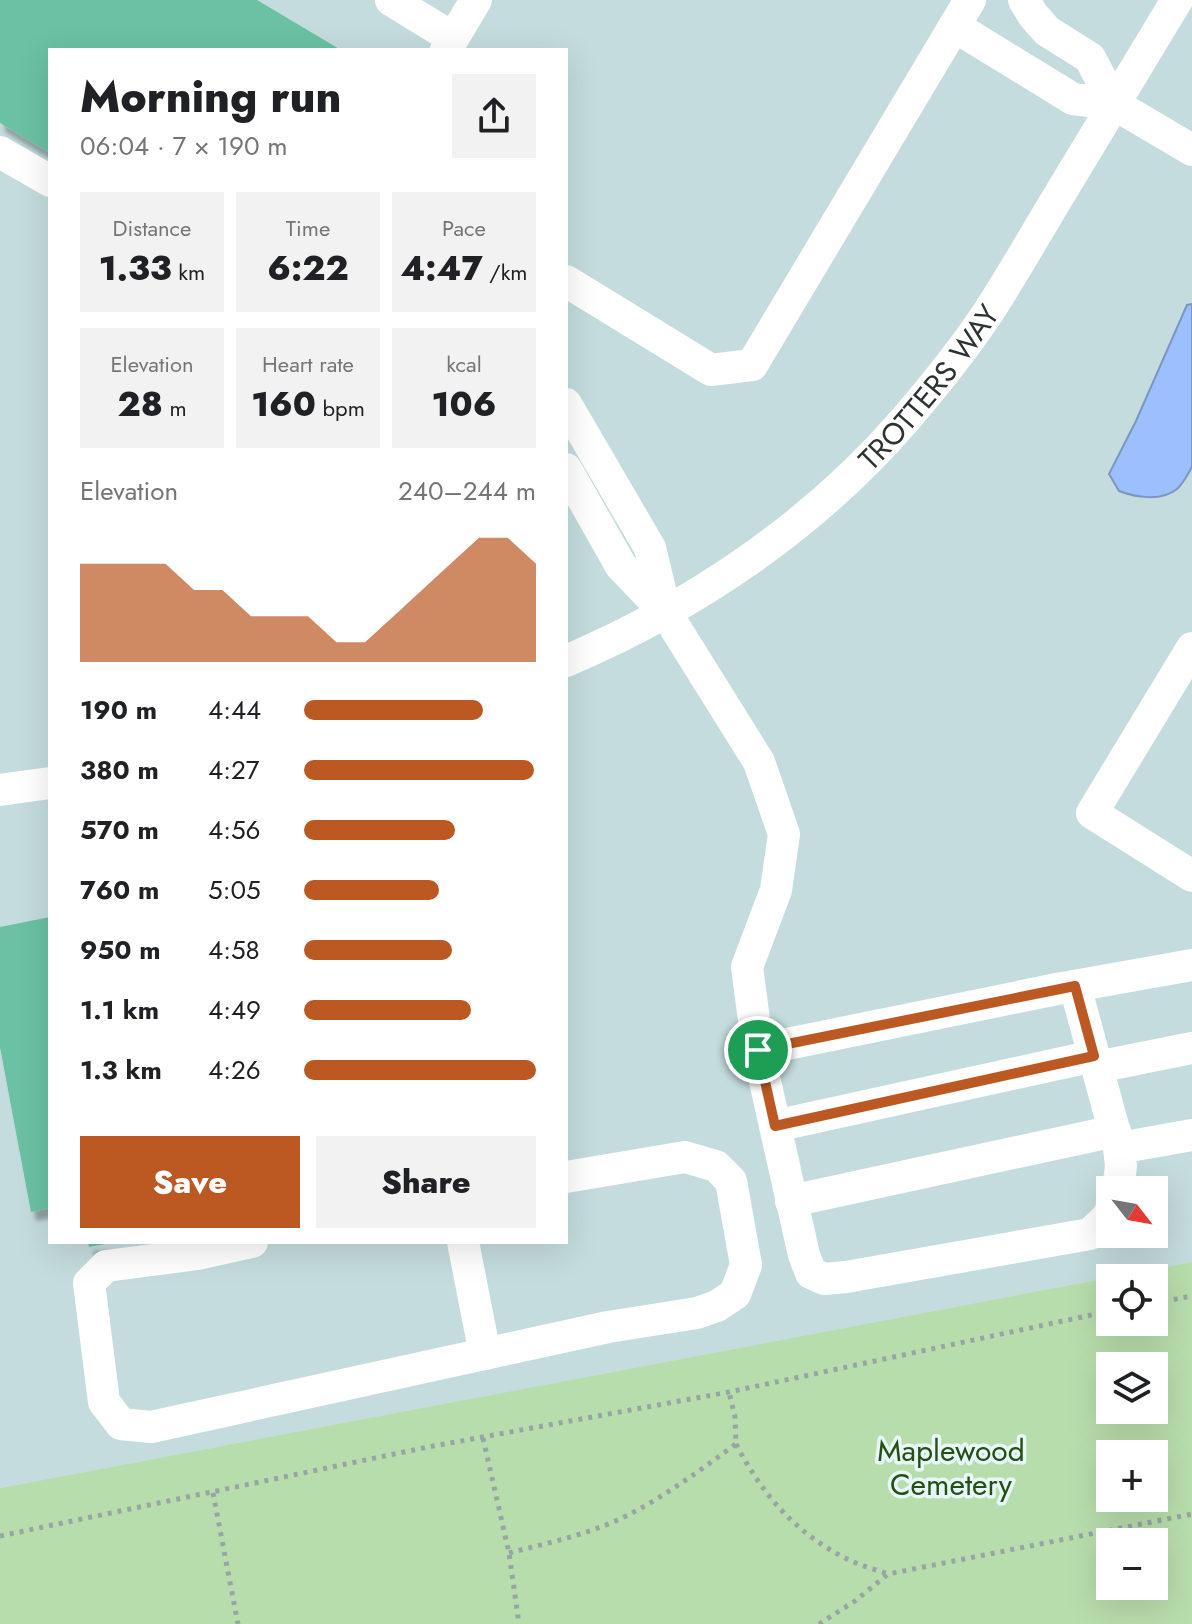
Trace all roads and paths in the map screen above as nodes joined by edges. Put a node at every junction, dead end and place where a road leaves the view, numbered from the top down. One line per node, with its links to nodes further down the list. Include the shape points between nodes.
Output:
1 (391, 0): 6 (street)
2 (476, 0): 6 (street)
3 (1024, 0): 7 (street, via 1047,31 1090,58)
4 (1177, 0): 7 (street, TROTTERS WAY)
5 (962, 13): 7 (street, via 1073,99); 11 (street, via 752,365 711,370)
6 (449, 44)
7 (1114, 104): 8 (street); 14 (street, TROTTERS WAY, via 988,312 903,422 811,511 742,565)
8 (1192, 150)
9 (0, 152): 10 (street)
10 (48, 180)
11 (568, 282)
12 (568, 407): 14 (street, via 650,548)
13 (568, 473): 14 (street, via 621,566)
14 (666, 613): 16 (street, TROTTERS WAY); 21 (street, via 759,762 784,834 776,890 747,967)
15 (1192, 648): 17 (street, via 1092,813)
16 (568, 660)
17 (1192, 876)
18 (1192, 965): 19 (street)
19 (1075, 986): 21 (street); 22 (street)
20 (1192, 1048): 22 (street)
21 (758, 1050): 23 (street)
22 (1096, 1062): 23 (street); 25 (street)
23 (775, 1126): 28 (street)
24 (1192, 1135): 25 (street)
25 (1117, 1139): 26 (street); 28 (street)
26 (1120, 1176)
27 (568, 1177): 35 (street, via 685,1157 716,1166 731,1181 746,1265 735,1294 697,1313)
28 (791, 1201): 29 (street, via 811,1273 824,1279)
29 (1096, 1224)
30 (243, 1244): 35 (street, via 106,1266 89,1283 104,1402 121,1424 151,1427)
31 (463, 1244): 35 (street)
32 (1192, 1296): 33 (path)
33 (1168, 1300)
34 (1096, 1314): 36 (path)
35 (485, 1354)
36 (729, 1392): 37 (path); 38 (path)
37 (483, 1438): 39 (path); 42 (path)
38 (736, 1444): 42 (path, via 668,1493 620,1519); 43 (path, via 769,1498 791,1520 847,1559)
39 (213, 1493): 41 (path); 44 (path)
40 (1192, 1514): 43 (path)
41 (0, 1536)
42 (509, 1553): 45 (path)
43 (888, 1574): 46 (path)
44 (238, 1624)
45 (519, 1624)
46 (819, 1624)

